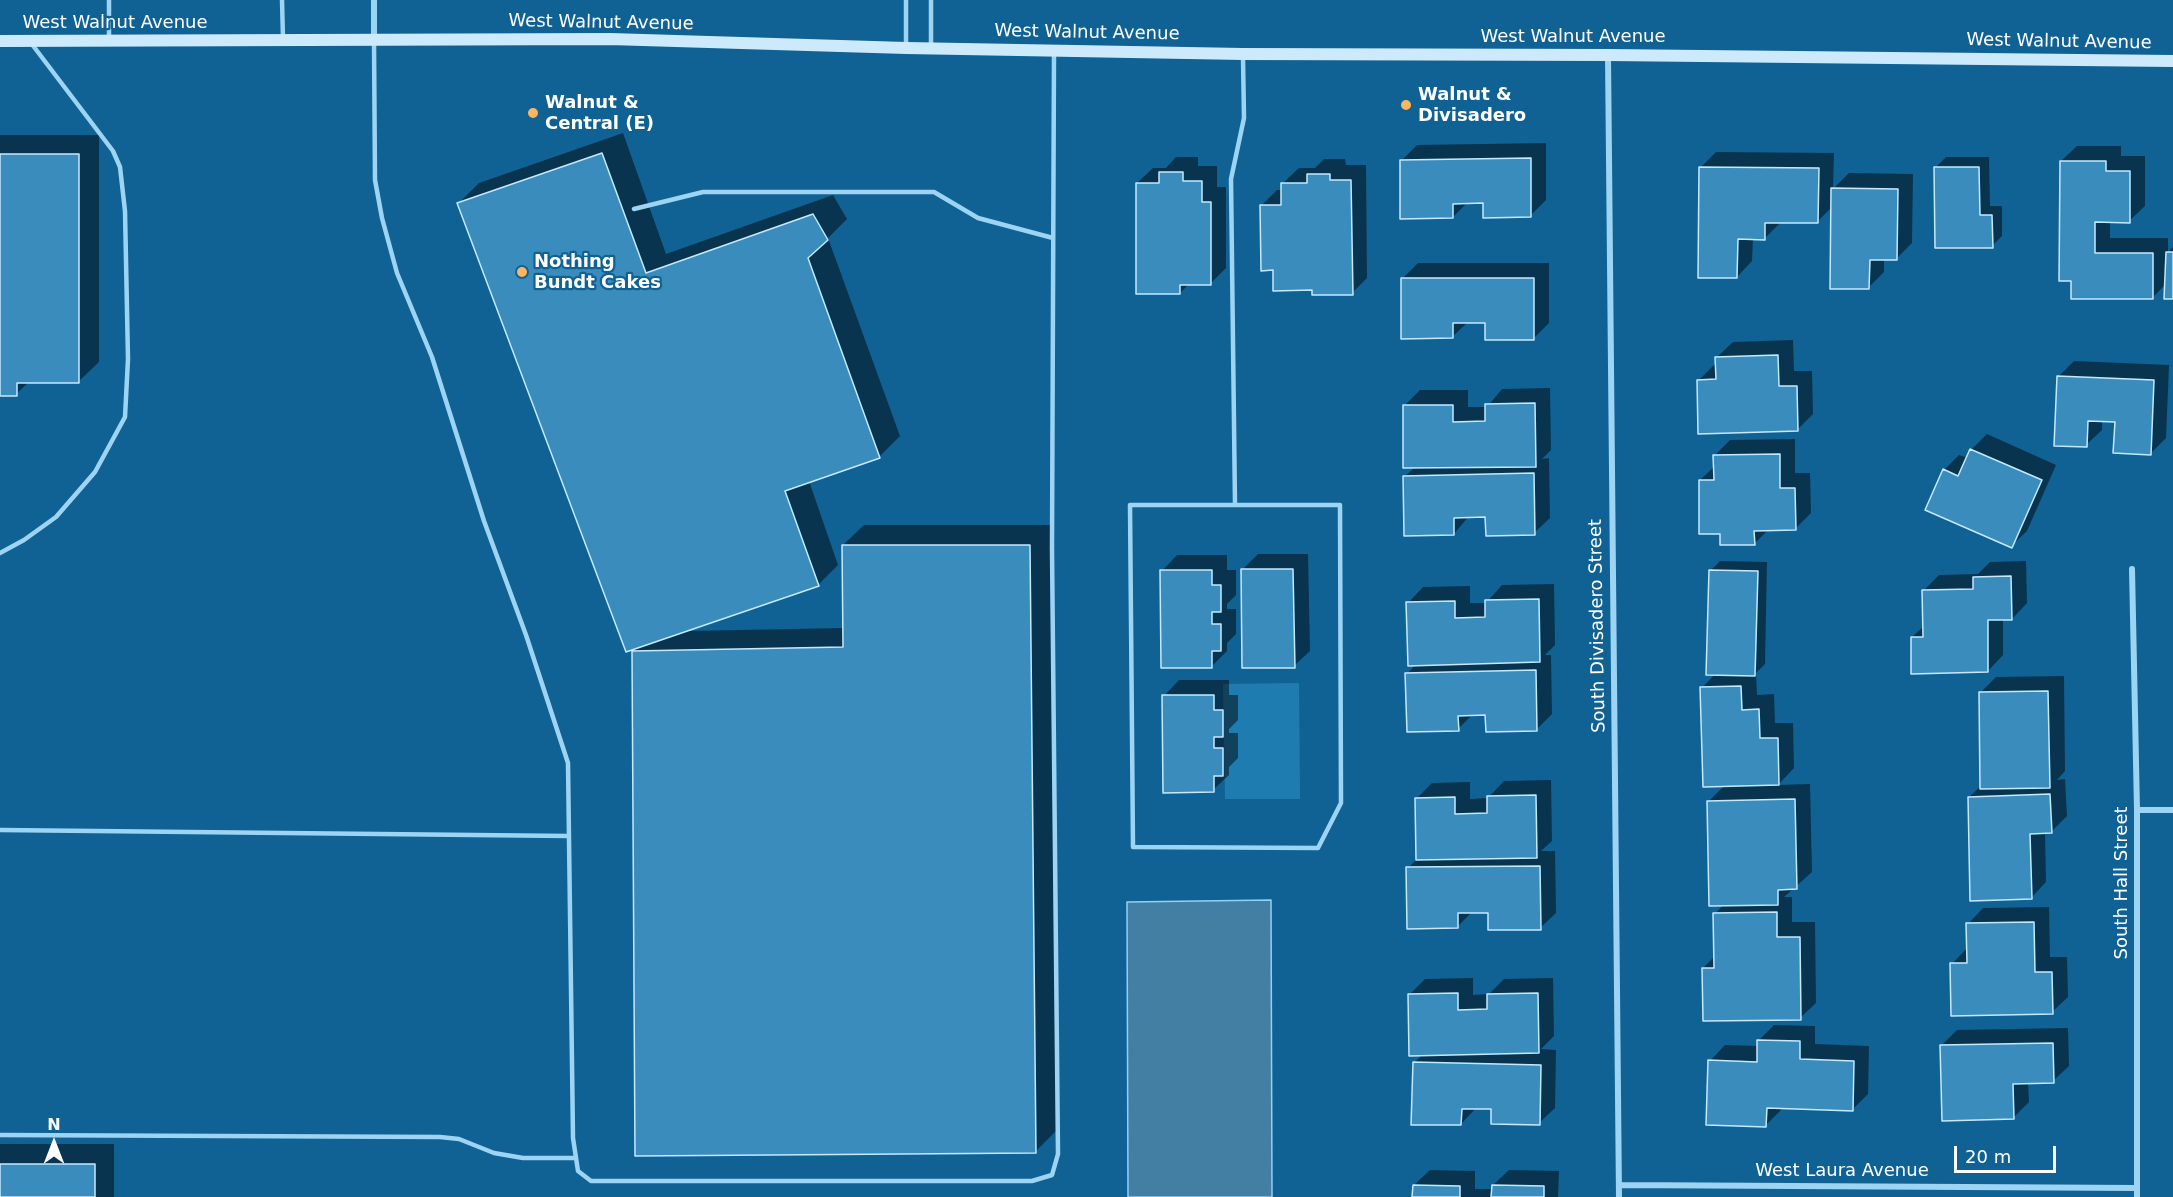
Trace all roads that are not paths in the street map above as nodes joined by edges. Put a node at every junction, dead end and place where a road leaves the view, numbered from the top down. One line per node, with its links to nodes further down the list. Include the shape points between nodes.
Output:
1 (109, 0): 8 (lane)
2 (282, 0): 9 (lane)
3 (374, 0): 10 (street)
4 (906, 0): 11 (lane)
5 (931, 0): 12 (lane)
6 (0, 41): 7 (main road, West Walnut Avenue)
7 (30, 41): 8 (main road, West Walnut Avenue); 20 (lane, via 113,151 120,167 125,211 128,348 125,417 94,472 56,517)
8 (109, 41): 9 (main road, West Walnut Avenue)
9 (283, 41): 10 (main road, West Walnut Avenue)
10 (374, 41): 11 (main road, West Walnut Avenue, via 610,39); 25 (lane, via 375,180 382,218 397,273 432,357 484,521 560,734 568,763)
11 (906, 48): 12 (main road, West Walnut Avenue)
12 (931, 49): 13 (main road, West Walnut Avenue)
13 (1054, 51): 14 (main road, West Walnut Avenue); 18 (lane)
14 (1243, 54): 15 (main road, West Walnut Avenue); 19 (lane, via 1244,118 1231,179)
15 (1608, 55): 16 (main road, West Walnut Avenue); 28 (street, South Divisadero Street)
16 (2173, 61)
17 (634, 209): 18 (lane, via 703,192 934,192 978,218)
18 (1053, 238): 27 (lane, via 1058,1154 1052,1175 1032,1181 591,1181 578,1171)
19 (1235, 505): 19 (lane, via 1340,505 1341,803 1318,848 1133,847 1130,505)
20 (0, 553)
21 (2132, 569): 22 (street, South Hall Street)
22 (2137, 810): 23 (street); 29 (street, South Hall Street)
23 (2173, 810)
24 (0, 830): 25 (lane)
25 (568, 836): 27 (lane)
26 (0, 1135): 27 (lane, via 440,1137 523,1158)
27 (575, 1158)
28 (1619, 1185): 29 (street, West Laura Avenue); 30 (street, South Divisadero Street)
29 (2137, 1188): 31 (street, South Hall Street)
30 (1619, 1197)
31 (2137, 1197)

